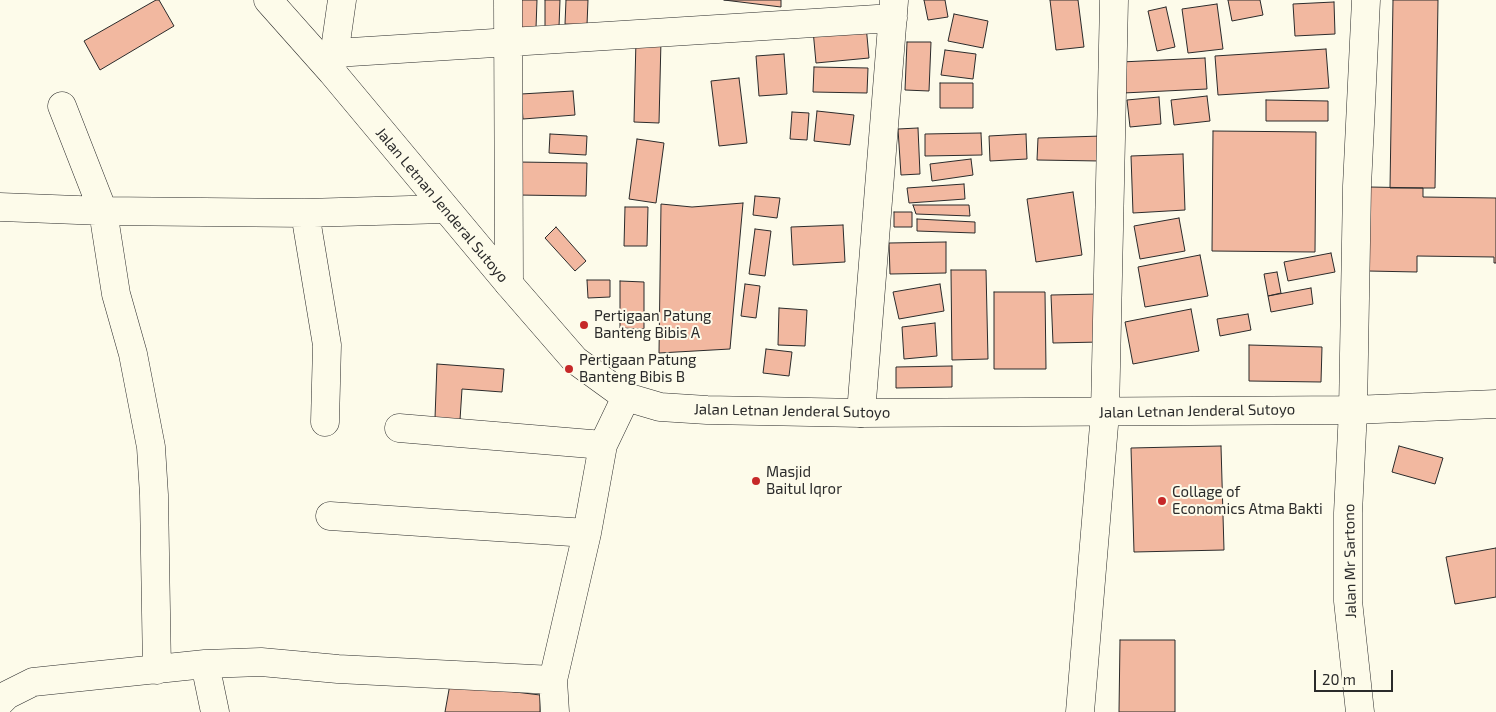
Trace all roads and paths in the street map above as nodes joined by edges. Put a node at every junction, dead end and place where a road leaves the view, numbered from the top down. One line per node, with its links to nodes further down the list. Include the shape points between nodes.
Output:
1 (268, 0): 8 (street, Jalan Letnan Jenderal Sutoyo)
2 (342, 0): 8 (street)
3 (508, 0): 7 (street)
4 (1114, 0): 19 (street)
5 (1366, 0): 17 (street, Jalan Mr Sartono, via 1357,186)
6 (894, 9): 7 (street); 18 (street)
7 (507, 41): 8 (street); 14 (street)
8 (333, 63): 11 (street, Jalan Letnan Jenderal Sutoyo)
9 (62, 106): 12 (street)
10 (0, 207): 12 (street)
11 (445, 209): 13 (street); 14 (street, Jalan Letnan Jenderal Sutoyo)
12 (103, 211): 13 (street); 26 (street, via 116,294 133,354 153,467)
13 (305, 213): 20 (street, via 327,344)
14 (509, 284): 15 (street, Jalan Letnan Jenderal Sutoyo, via 574,360)
15 (626, 397): 18 (street, Jalan Letnan Jenderal Sutoyo, via 660,407 688,409); 22 (street)
16 (1496, 404): 17 (street, Jalan Letnan Jenderal Sutoyo)
17 (1353, 410): 19 (street, Jalan Letnan Jenderal Sutoyo); 32 (street, Jalan Mr Sartono, via 1348,601)
18 (861, 413): 19 (street, Jalan Letnan Jenderal Sutoyo)
19 (1105, 413): 31 (street)
20 (325, 422)
21 (399, 428): 22 (street)
22 (603, 445): 24 (street)
23 (330, 516): 24 (street)
24 (587, 533): 27 (street)
25 (205, 664): 26 (street); 27 (street, via 261,662); 29 (street)
26 (157, 670): 28 (street, via 33,682)
27 (554, 680): 30 (street)
28 (0, 702)
29 (215, 712)
30 (555, 712)
31 (1080, 712)
32 (1360, 712)

